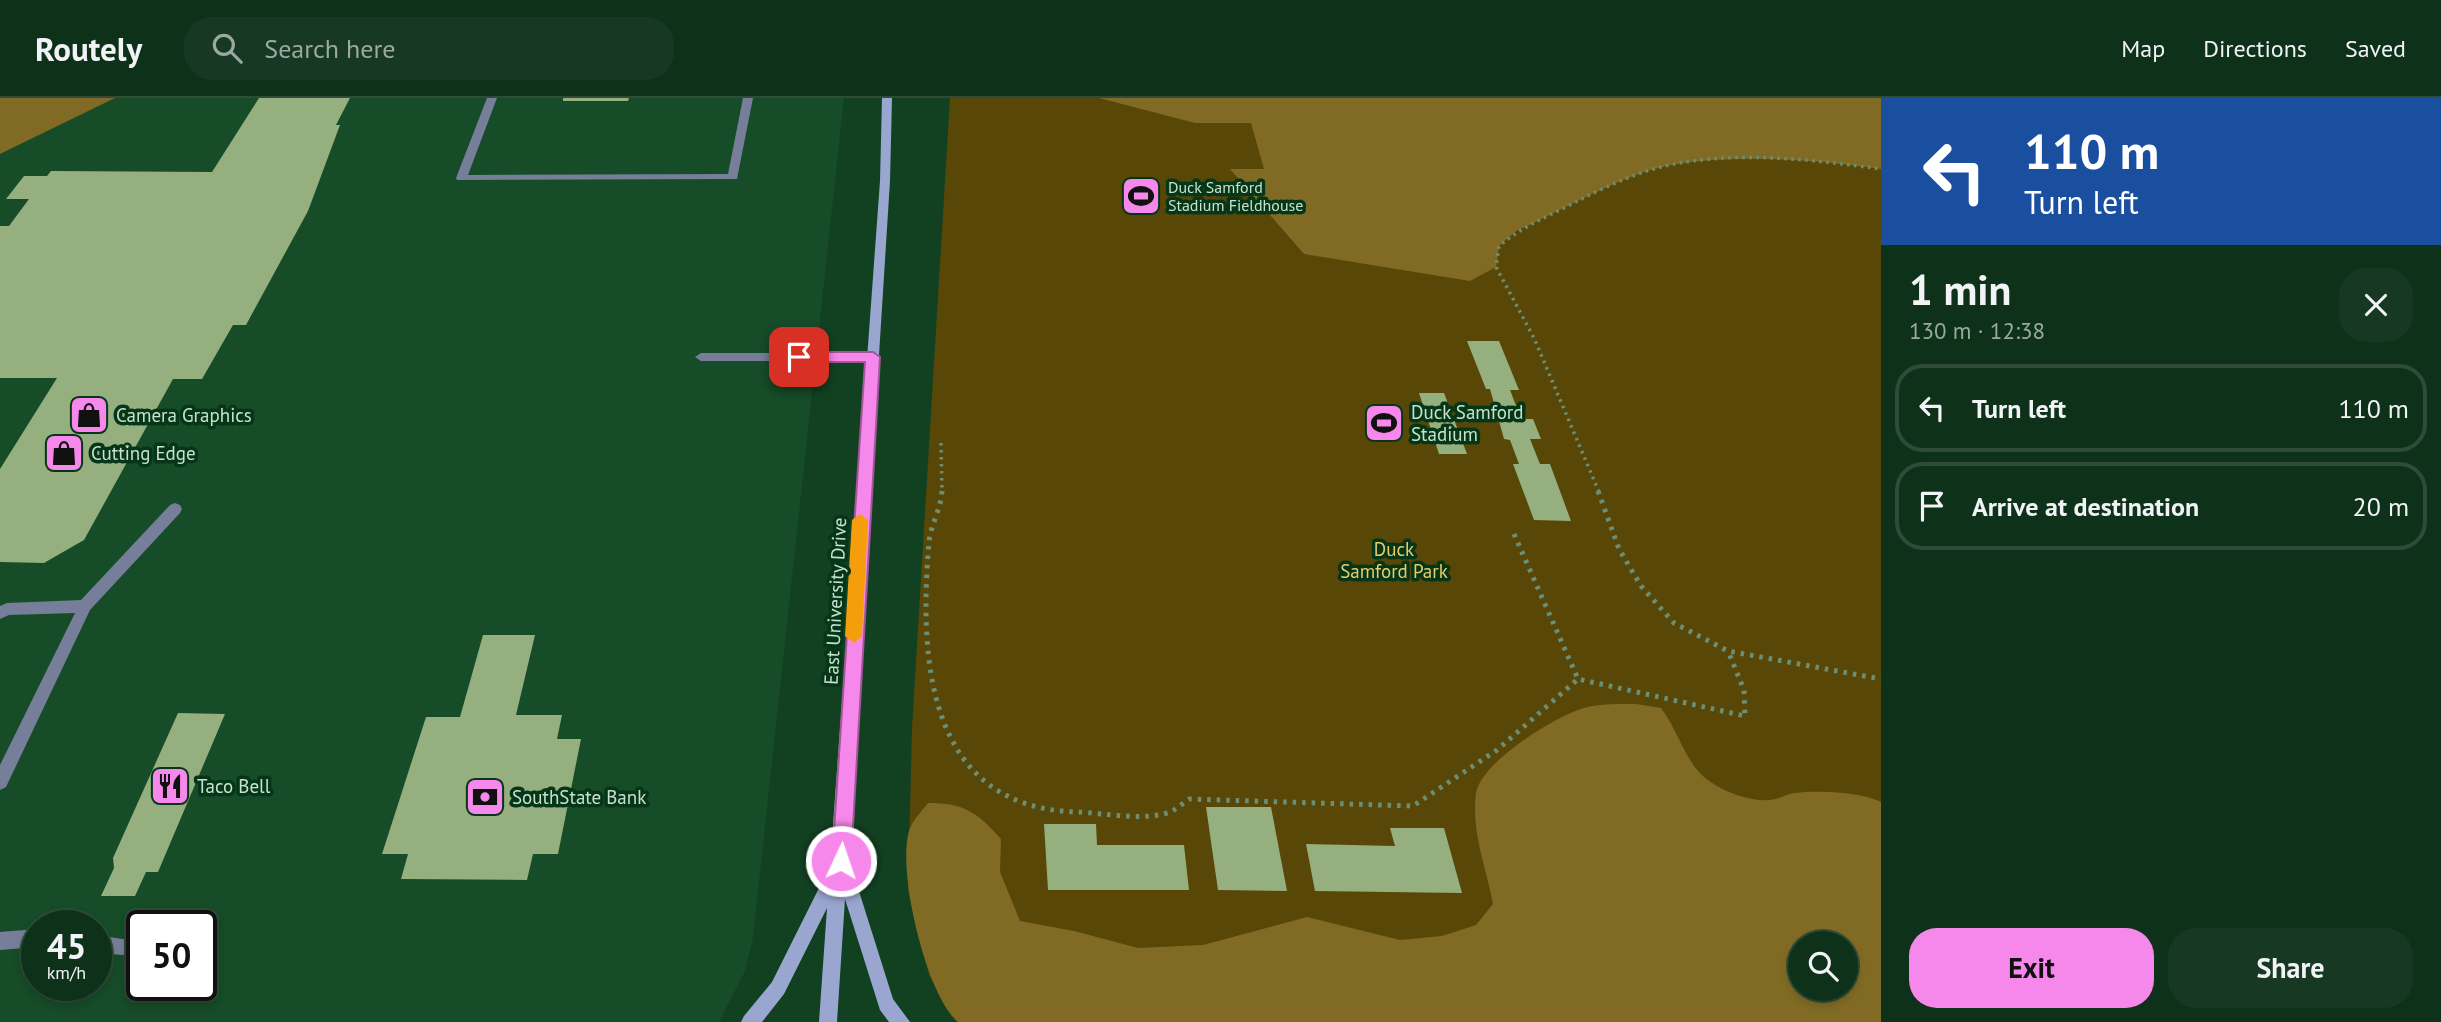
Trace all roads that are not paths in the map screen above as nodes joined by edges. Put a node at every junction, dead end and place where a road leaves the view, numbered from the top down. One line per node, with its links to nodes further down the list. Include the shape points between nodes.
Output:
1 (492, 98): 2 (street, via 461,178 733,177)
2 (748, 98)
3 (887, 98): 5 (main road, East University Drive)
4 (701, 357): 5 (street)
5 (873, 357): 10 (main road, East University Drive)
6 (175, 509): 7 (street)
7 (85, 606): 8 (street); 9 (street)
8 (0, 613)
9 (0, 782)
10 (841, 861): 15 (main road, via 778,988); 16 (main road, East University Drive); 17 (main road, via 886,1004)
11 (21, 939): 12 (street)
12 (0, 941)
13 (112, 945): 14 (street)
14 (123, 946)
15 (750, 1022)
16 (828, 1022)
17 (901, 1022)

